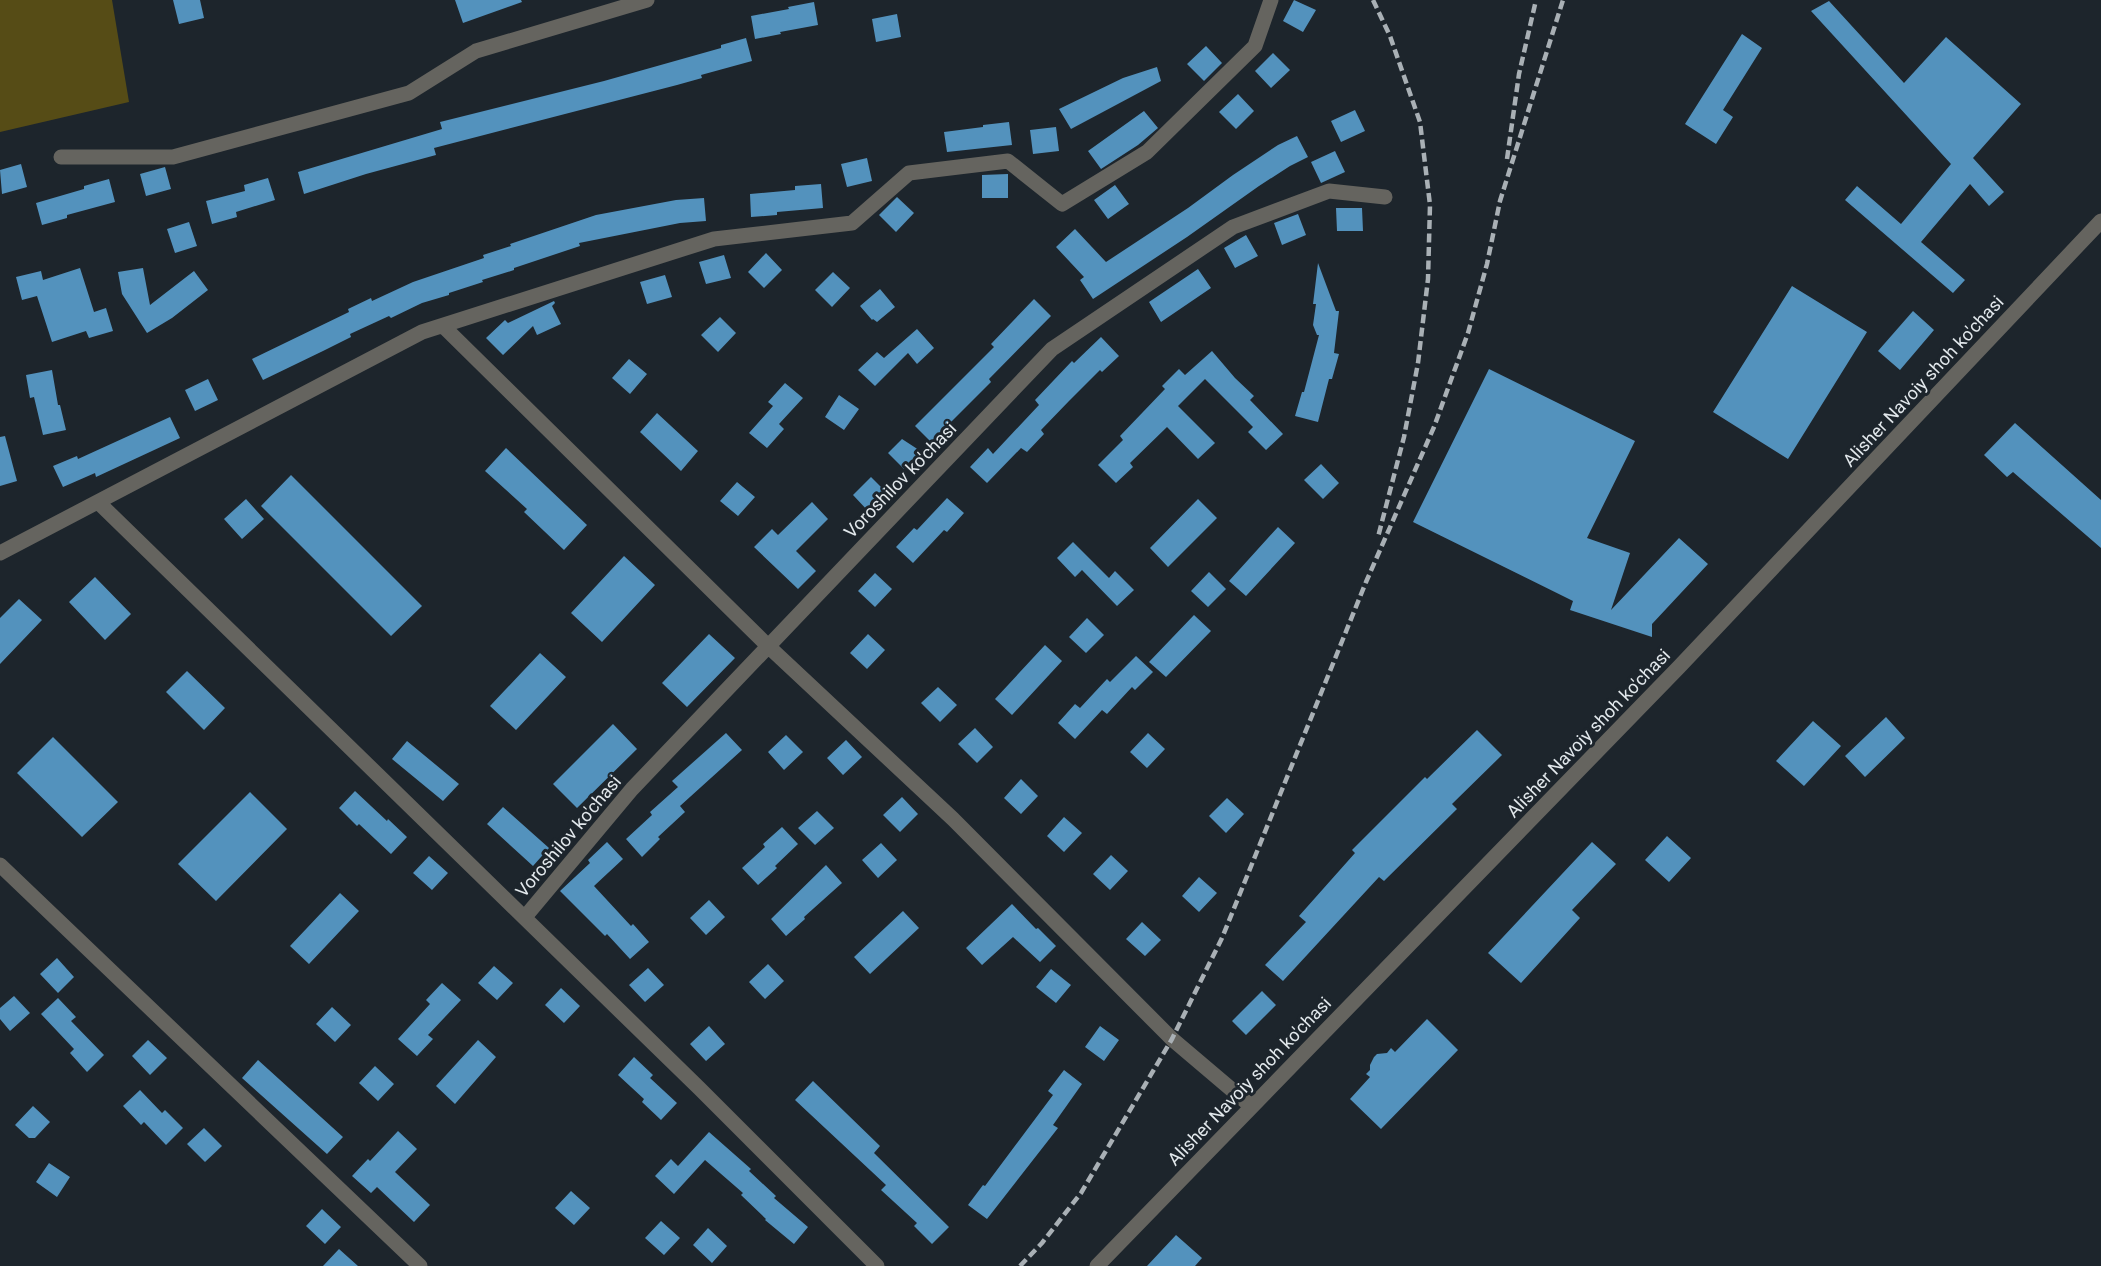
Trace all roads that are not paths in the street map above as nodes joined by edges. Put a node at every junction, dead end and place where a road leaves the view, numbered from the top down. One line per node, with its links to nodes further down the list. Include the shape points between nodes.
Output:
1 (647, 0): 3 (street, via 476,51 409,93 173,157)
2 (1271, 0): 6 (street, via 1256,46 1147,152 1062,204 1008,161 909,173 852,223 714,239)
3 (61, 157)
4 (1385, 197): 9 (street, Voroshilov ko'chasi, via 1329,191 1233,227 1052,349)
5 (2101, 221): 12 (street, Alisher Navoiy shoh ko'chasi, via 1679,668)
6 (443, 326): 7 (street, via 422,332); 9 (street)
7 (98, 502): 8 (street); 11 (street)
8 (0, 553)
9 (768, 646): 11 (street, Voroshilov ko'chasi, via 632,789); 12 (street, via 953,819 1172,1039)
10 (0, 865): 13 (street)
11 (525, 918): 14 (street)
12 (1251, 1106): 15 (street, Alisher Navoiy shoh ko'chasi)
13 (420, 1266)
14 (877, 1266)
15 (1097, 1266)

